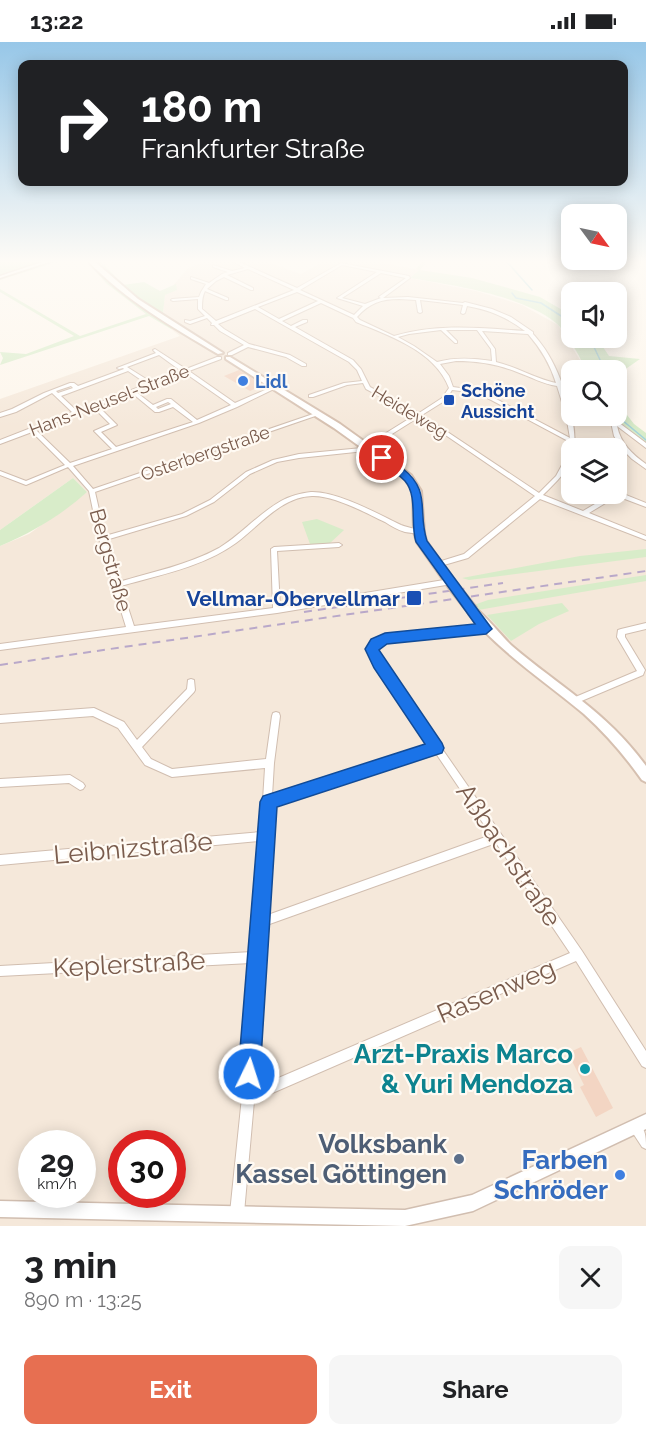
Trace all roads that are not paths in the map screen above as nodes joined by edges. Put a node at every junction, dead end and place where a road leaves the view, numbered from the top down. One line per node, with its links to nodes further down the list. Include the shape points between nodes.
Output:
1 (158, 316): 19 (main road)
2 (206, 316): 9 (street); 11 (street)
3 (234, 316): 11 (street)
4 (273, 316): 8 (street, Heideweg)
5 (288, 316): 8 (street)
6 (355, 316): 16 (street)
7 (506, 316): 15 (street)
8 (280, 320): 12 (street, Heideweg)
9 (187, 321)
10 (306, 321): 12 (street)
11 (213, 324): 18 (street)
12 (292, 327): 25 (street, Heideweg, via 356,365)
13 (443, 330): 14 (street); 16 (street, via 419,330); 17 (street)
14 (479, 330): 15 (street); 20 (street, via 493,349)
15 (531, 333): 27 (street)
16 (394, 337): 21 (street)
17 (455, 342)
18 (247, 345): 19 (street, Hans-Neusel-Straße); 22 (street, via 288,356)
19 (224, 355): 24 (street, Hans-Neusel-Straße); 28 (main road)
20 (494, 363): 21 (street, via 459,360); 27 (street)
21 (436, 364): 29 (street, via 446,373)
22 (304, 365)
23 (125, 368): 24 (street, via 157,351); 26 (street); 32 (street, via 90,384 77,388 72,384)
24 (186, 371): 26 (street, Hans-Neusel-Straße); 35 (street)
25 (363, 382): 33 (street); 39 (street, Heideweg, via 379,395)
26 (150, 384): 31 (street, Hans-Neusel-Straße)
27 (560, 385): 30 (street)
28 (276, 387): 35 (street); 37 (main road)
29 (452, 388): 39 (street, via 444,399); 44 (street, via 479,392)
30 (561, 388)
31 (132, 391): 34 (street, Hans-Neusel-Straße); 40 (street, via 157,411 174,405)
32 (55, 393): 36 (street); 38 (street)
33 (311, 396)
34 (95, 406): 36 (street, Hans-Neusel-Straße); 48 (street, via 114,424 97,431)
35 (235, 406): 40 (street)
36 (76, 413): 43 (street, Hans-Neusel-Straße)
37 (318, 414): 47 (main road); 53 (street, Osterbergstraße)
38 (0, 415)
39 (419, 415): 47 (street); 54 (street, Heideweg)
40 (198, 422): 48 (street)
41 (614, 426): 50 (street, via 628,454)
42 (620, 426): 46 (street)
43 (32, 429): 45 (street, Hans-Neusel-Straße); 49 (street)
44 (561, 441)
45 (0, 442)
46 (646, 446)
47 (369, 448): 59 (main road, via 413,484 417,491); 61 (street, via 274,461 248,473 192,512)
48 (116, 450): 49 (street)
49 (69, 465): 52 (street, via 26,483); 53 (street)
50 (646, 467)
51 (561, 471): 54 (street)
52 (0, 473)
53 (92, 491): 61 (street, Bergstraße)
54 (539, 496): 58 (street, Heideweg); 63 (street, via 466,556)
55 (627, 497): 57 (street)
56 (599, 504): 58 (street)
57 (646, 505)
58 (585, 513): 60 (street, Heideweg)
59 (419, 532): 63 (main road); 65 (street, via 405,530 328,496 313,494 273,507 219,551)
60 (646, 538)
61 (102, 539): 65 (street, Bergstraße)
62 (339, 545): 66 (street, via 274,549)
63 (437, 566): 64 (main road)
64 (452, 584): 66 (street); 68 (main road, bridge)
65 (116, 585): 69 (street, Bergstraße)
66 (277, 610): 69 (street)
67 (646, 626): 72 (street, via 621,632 640,673)
68 (486, 629): 72 (main road); 76 (street, Aßbachstraße, via 385,639 372,649)
69 (130, 630): 70 (street)
70 (0, 648)
71 (191, 682): 75 (street, via 191,690)
72 (576, 700): 78 (main road, via 608,729)
73 (276, 716): 77 (street)
74 (0, 719): 75 (street, via 94,712 121,725)
75 (137, 746): 77 (street, via 148,762 172,773)
76 (436, 748): 81 (street); 83 (street, Aßbachstraße)
77 (270, 763): 81 (street)
78 (646, 776)
79 (0, 783): 80 (street, via 70,779)
80 (80, 786)
81 (268, 802): 82 (street)
82 (265, 836): 84 (street, Leibnizstraße); 85 (street)
83 (497, 837): 85 (street); 86 (street, Aßbachstraße)
84 (0, 860)
85 (259, 923): 87 (street)
86 (578, 956): 89 (street, Aßbachstraße); 90 (street, Rasenweg)
87 (258, 957): 88 (street, Keplerstraße); 90 (street)
88 (0, 971)
89 (646, 1062)
90 (248, 1097): 94 (street)
91 (640, 1124): 92 (street); 96 (street, via 473,1203)
92 (646, 1143)
93 (0, 1209): 95 (street)
94 (237, 1213): 95 (street); 96 (street)
95 (148, 1219)
96 (405, 1222)

